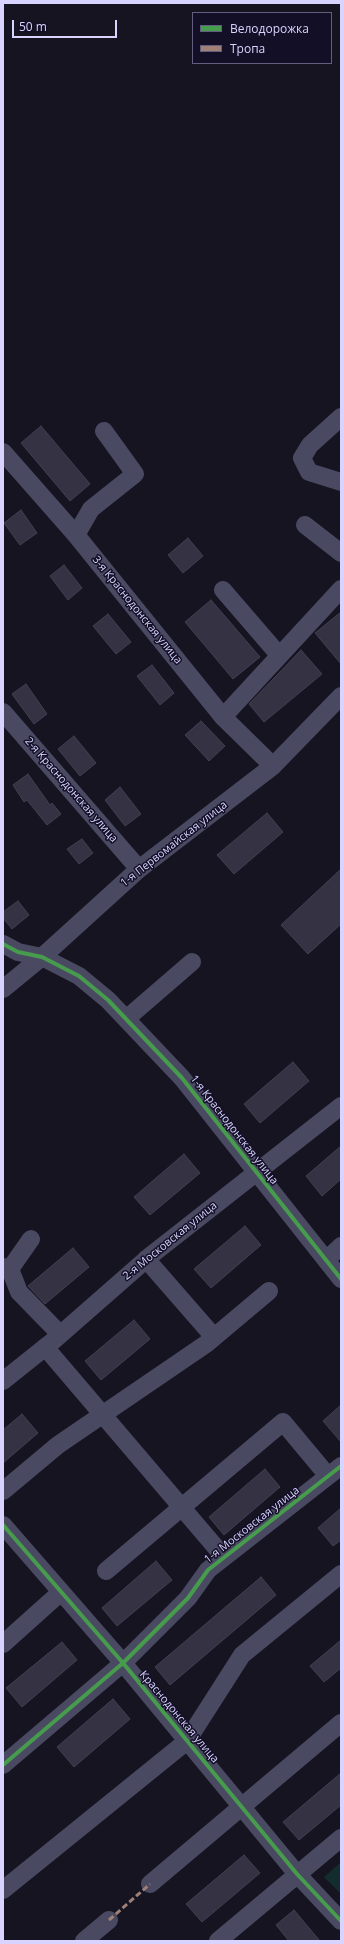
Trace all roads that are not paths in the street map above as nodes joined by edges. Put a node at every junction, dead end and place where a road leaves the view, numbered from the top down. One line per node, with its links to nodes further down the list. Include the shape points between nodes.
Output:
1 (341, 417): 4 (street, via 310,445 302,458 309,472)
2 (104, 432): 6 (street, via 135,474 91,509)
3 (3, 452): 6 (street, 3-я Краснодонская улица)
4 (341, 482)
5 (305, 526): 7 (street)
6 (76, 535): 13 (street, 3-я Краснодонская улица)
7 (341, 552)
8 (341, 589): 10 (street)
9 (223, 590): 10 (street)
10 (279, 655): 13 (street)
11 (341, 696): 14 (street, 1-я Первомайская улица)
12 (3, 712): 15 (street, 2-я Краснодонская улица)
13 (223, 717): 14 (street, 3-я Краснодонская улица)
14 (273, 766): 15 (street, 1-я Первомайская улица)
15 (139, 869): 17 (street, 1-я Первомайская улица)
16 (3, 944): 17 (street, 1-я Краснодонская улица, via 18,952)
17 (42, 956): 19 (street, 1-я Первомайская улица); 20 (street, 1-я Краснодонская улица, via 79,976)
18 (192, 962): 20 (street)
19 (3, 989)
20 (126, 1019): 22 (street, 1-я Краснодонская улица, via 182,1078)
21 (341, 1106): 22 (street, 2-я Московская улица)
22 (256, 1173): 25 (street, 2-я Московская улица); 26 (street, 1-я Краснодонская улица)
23 (31, 1239): 27 (street)
24 (341, 1246): 26 (street)
25 (146, 1259): 30 (street, 2-я Московская улица); 31 (street)
26 (326, 1260): 28 (street, 1-я Краснодонская улица)
27 (6, 1268): 30 (street, via 19,1292)
28 (341, 1279)
29 (269, 1291): 31 (street)
30 (60, 1334): 32 (street, 2-я Московская улица)
31 (214, 1337): 34 (street)
32 (45, 1347): 33 (street, 2-я Московская улица); 34 (street)
33 (3, 1381)
34 (102, 1414): 36 (street, via 58,1445); 37 (street)
35 (334, 1471): 37 (street, via 283,1422); 39 (street, 1-я Московская улица)
36 (3, 1492)
37 (181, 1507): 39 (street); 40 (street)
38 (3, 1525): 42 (street, Краснодонская улица)
39 (224, 1557): 44 (street, 1-я Московская улица, via 208,1570 188,1598)
40 (106, 1571)
41 (341, 1574): 46 (street, via 242,1656)
42 (61, 1592): 43 (street); 44 (street, Краснодонская улица)
43 (3, 1644)
44 (123, 1663): 46 (street, Краснодонская улица); 47 (street, 1-я Московская улица)
45 (341, 1723): 48 (street)
46 (187, 1741): 48 (street, Краснодонская улица); 52 (street)
47 (3, 1765)
48 (242, 1807): 50 (street, Краснодонская улица); 51 (street)
49 (341, 1838): 50 (street)
50 (297, 1874): 54 (street, Краснодонская улица); 56 (street)
51 (150, 1884)
52 (3, 1890)
53 (109, 1920): 55 (street)
54 (341, 1921)
55 (84, 1941)
56 (218, 1941)

